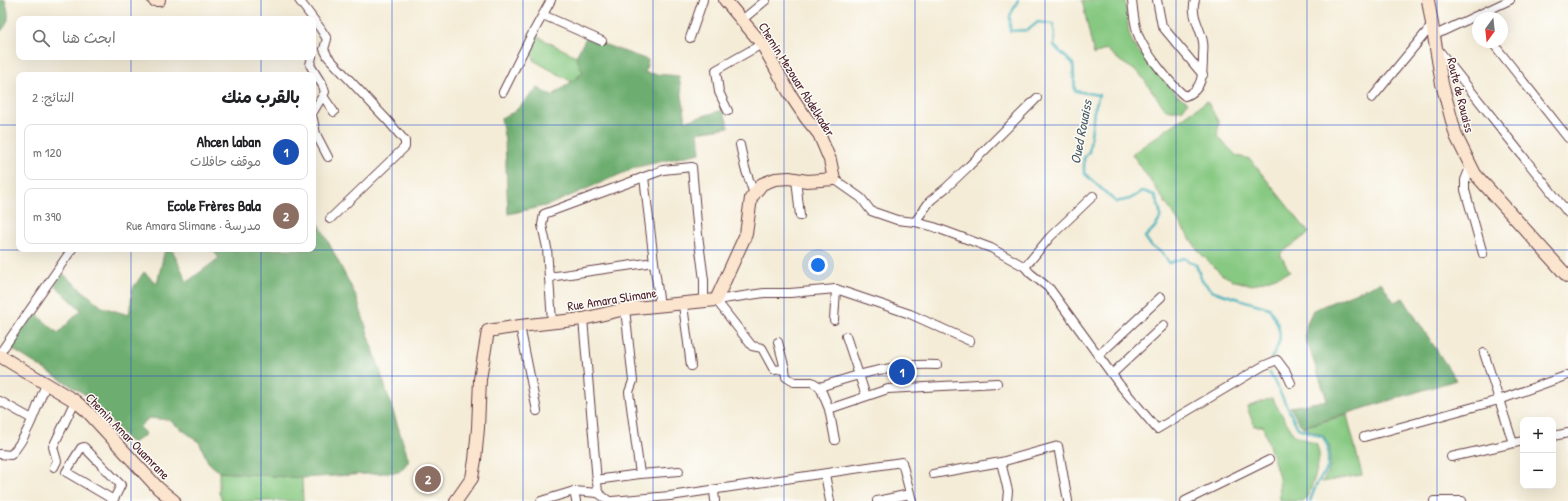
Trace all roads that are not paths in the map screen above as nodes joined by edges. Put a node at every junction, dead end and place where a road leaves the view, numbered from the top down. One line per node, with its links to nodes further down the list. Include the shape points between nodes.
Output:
1 (154, 0): 2 (street)
2 (159, 0)
3 (299, 0): 15 (street)
4 (551, 0): 14 (street)
5 (703, 0): 20 (street)
6 (724, 0): 17 (street, Chemin Mezouar Abdelkader)
7 (766, 0): 17 (street)
8 (1132, 0): 29 (street, via 1137,32 1147,52 1178,91 1186,96 1191,94 1197,89)
9 (1158, 0): 29 (street, via 1162,26)
10 (1195, 0): 29 (street, via 1194,14 1203,42)
11 (1428, 0): 19 (street, Route de Rouaiss)
12 (1510, 0): 13 (street)
13 (1483, 12)
14 (543, 15): 21 (street); 30 (street)
15 (311, 16)
16 (1472, 17): 19 (street)
17 (742, 20): 22 (street, Chemin Mezouar Abdelkader)
18 (316, 23): 24 (street, via 327,39)
19 (1435, 35): 33 (street); 41 (street, Route de Rouaiss, via 1442,84 1456,136); 47 (street)
20 (690, 38)
21 (602, 41)
22 (762, 44): 35 (street, via 716,70 719,92); 43 (street, Chemin Mezouar Abdelkader, via 790,94 819,134 830,160)
23 (1497, 48): 38 (street)
24 (324, 49): 25 (street); 49 (street, via 328,57 405,141 404,147)
25 (316, 55)
26 (312, 60): 27 (street, via 310,65)
27 (314, 72)
28 (316, 75): 31 (street, via 323,86)
29 (1203, 75)
30 (503, 92)
31 (323, 96): 34 (street); 36 (street)
32 (1036, 98): 50 (street, via 948,187 930,201)
33 (1372, 98)
34 (316, 107)
35 (728, 111)
36 (334, 112)
37 (316, 134): 40 (street)
38 (1568, 138)
39 (740, 145): 45 (street)
40 (328, 157)
41 (1471, 165): 52 (street, via 1465,180 1465,190); 56 (street, Route de Rouaiss, via 1475,174)
42 (644, 177): 53 (street); 55 (street, via 544,214 542,225); 59 (street, via 664,170 692,167 704,280)
43 (834, 179): 44 (street); 50 (street, via 861,198 871,211 897,220)
44 (796, 180): 45 (street, via 775,179 762,184); 48 (street)
45 (754, 194): 59 (street, via 750,198 746,234)
46 (1093, 196): 54 (street, via 1050,236)
47 (1568, 213)
48 (800, 216)
49 (330, 219)
50 (915, 222): 54 (street, via 991,248)
51 (70, 252): 71 (street)
52 (1483, 254)
53 (654, 262): 55 (street); 61 (street)
54 (1025, 266): 73 (street, via 1050,289)
55 (549, 277): 65 (street)
56 (1568, 277)
57 (836, 289): 59 (street, via 764,293); 64 (street); 69 (street, via 910,314)
58 (1162, 297): 73 (street)
59 (710, 301): 60 (street, Rue Amara Slimane); 77 (street, via 752,346 762,348 774,370)
60 (683, 304): 61 (street, Rue Amara Slimane); 76 (street)
61 (660, 306): 62 (street, Rue Amara Slimane)
62 (625, 309): 63 (street, Rue Amara Slimane); 105 (street, via 633,381 629,392)
63 (583, 319): 65 (street, Rue Amara Slimane); 108 (street)
64 (834, 320)
65 (552, 322): 67 (street, Rue Amara Slimane)
66 (1164, 325): 78 (street)
67 (520, 326): 90 (street); 116 (street, Rue Amara Slimane, via 488,331 480,378 472,478)
68 (846, 336): 79 (street)
69 (970, 341)
70 (778, 342): 77 (street)
71 (0, 353)
72 (1484, 353): 86 (street)
73 (1099, 355): 78 (street)
74 (0, 356): 83 (street, Chemin Amar Ouamrane)
75 (938, 365): 79 (street, via 896,366)
76 (691, 366)
77 (785, 369): 84 (street, via 786,377 790,380 812,382)
78 (1112, 374): 82 (street, via 1156,429 1277,360)
79 (858, 375): 84 (street); 85 (street)
80 (1568, 375): 86 (street)
81 (996, 383): 85 (street, via 888,389)
82 (1291, 383)
83 (46, 384): 88 (street, Chemin Amar Ouamrane); 91 (street)
84 (820, 387): 89 (street)
85 (866, 396): 89 (street)
86 (1499, 400): 94 (street); 97 (street)
87 (0, 401): 91 (street)
88 (75, 401): 102 (street, via 53,447 57,462); 115 (street, Chemin Amar Ouamrane, via 87,410 158,488)
89 (829, 409): 95 (street)
90 (537, 410)
91 (32, 420): 98 (street, via 11,455)
92 (1568, 433): 93 (street)
93 (1556, 435)
94 (1364, 437)
95 (835, 440)
96 (1520, 442): 97 (street)
97 (1513, 443): 99 (street)
98 (0, 454)
99 (1451, 457)
100 (1269, 460): 125 (street)
101 (1001, 462): 107 (street); 123 (street); 124 (street, via 1058,446)
102 (54, 467)
103 (679, 471): 105 (street)
104 (66, 472): 104 (street, via 112,499 121,487 84,447)
105 (640, 474): 108 (street)
106 (825, 474): 109 (street); 112 (street, via 902,462); 121 (street)
107 (933, 474)
108 (596, 480): 111 (street)
109 (714, 490): 113 (street); 120 (street)
110 (574, 491): 111 (street); 114 (street); 118 (street)
111 (598, 493): 119 (street)
112 (911, 498): 122 (street)
113 (670, 499): 119 (street)
114 (551, 500): 117 (street)
115 (174, 501)
116 (456, 501)
117 (541, 501)
118 (576, 501)
119 (611, 501)
120 (715, 501)
121 (830, 501)
122 (877, 501)
123 (1008, 501)
124 (1068, 501)
125 (1185, 501)
126 (1434, 501): 127 (street)
127 (1462, 501)

